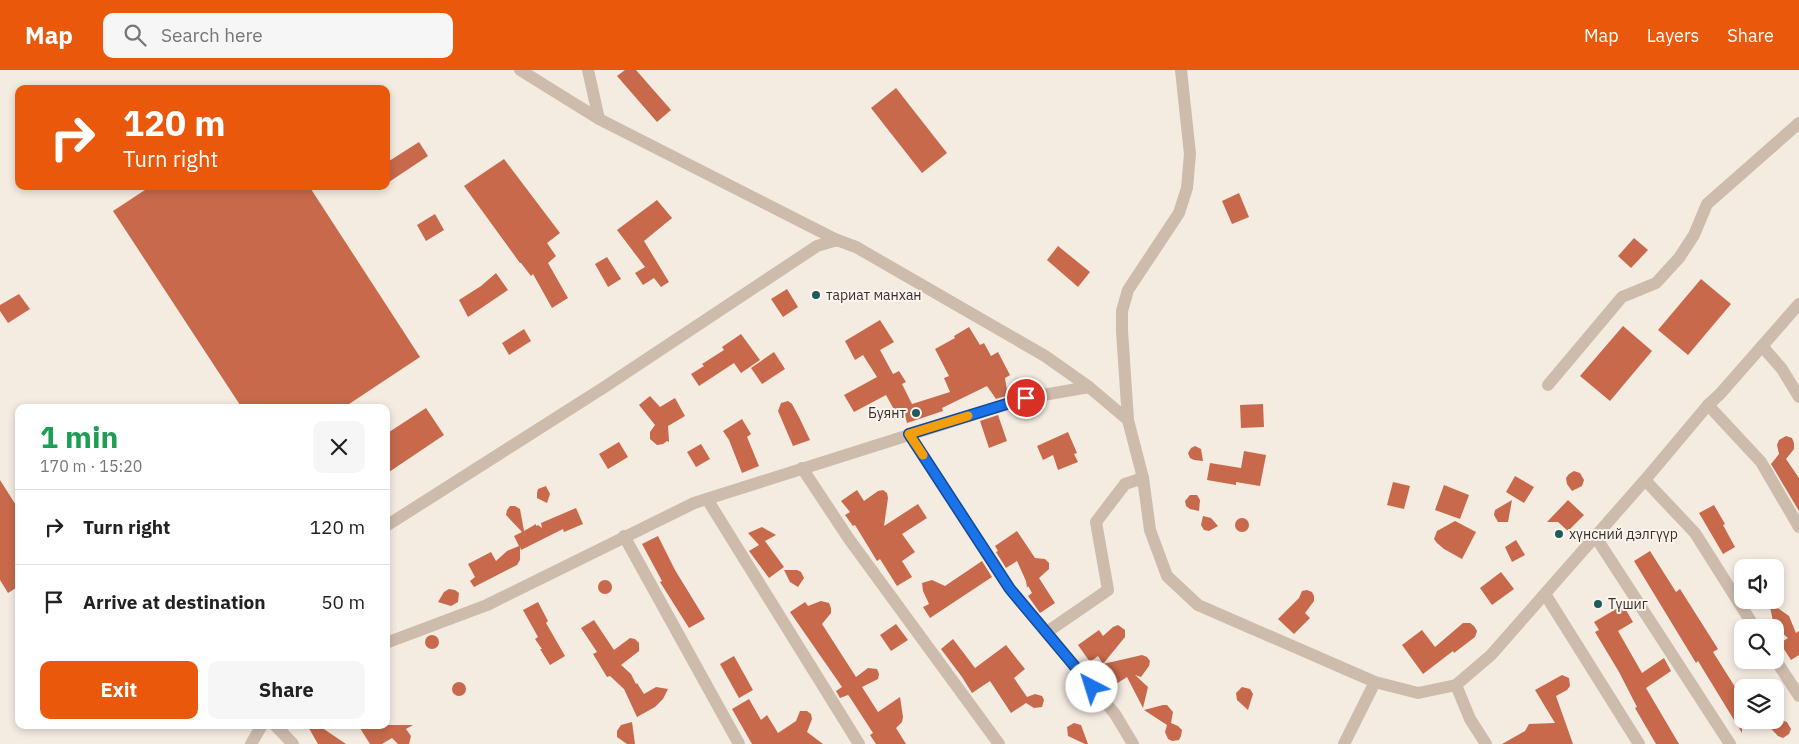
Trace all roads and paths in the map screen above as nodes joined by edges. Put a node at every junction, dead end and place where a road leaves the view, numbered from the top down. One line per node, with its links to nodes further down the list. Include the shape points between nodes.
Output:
1 (520, 70): 4 (street)
2 (588, 70): 4 (street)
3 (1181, 70): 13 (street, via 1190,154 1187,188 1179,213 1128,290 1122,311)
4 (599, 119): 6 (street)
5 (1799, 123): 9 (street, via 1707,204 1694,235 1679,258 1656,283 1622,297)
6 (838, 240): 10 (street, via 856,247 1045,356); 19 (street, via 816,246 603,388)
7 (1799, 304): 8 (street)
8 (1762, 346): 11 (street, via 1782,368); 12 (street)
9 (1548, 385)
10 (1089, 387): 13 (street); 14 (street, via 1026,398)
11 (1799, 397)
12 (1708, 405): 17 (street); 20 (street, via 1761,462)
13 (1128, 420): 16 (street)
14 (909, 434): 15 (street); 25 (street, via 1010,589)
15 (802, 468): 18 (street); 37 (street, via 849,539)
16 (1143, 478): 25 (street, via 1125,484 1096,522 1108,590); 28 (street, via 1150,530 1167,576 1198,605)
17 (1645, 480): 22 (street); 24 (street, via 1695,532)
18 (707, 499): 21 (street); 36 (street)
19 (390, 523)
20 (1799, 527)
21 (624, 536): 26 (street, via 487,605); 35 (street)
22 (1595, 536): 23 (street); 42 (street)
23 (1545, 594): 29 (street, via 1491,655); 41 (street)
24 (1749, 619)
25 (1047, 632): 38 (street, via 1115,714)
26 (390, 641)
27 (1781, 669): 30 (street)
28 (1376, 682): 29 (street, via 1418,693); 39 (street)
29 (1456, 685): 40 (street, via 1470,719)
30 (1799, 696)
31 (260, 729): 33 (street)
32 (279, 729): 34 (street)
33 (251, 744)
34 (293, 744)
35 (739, 744)
36 (859, 744)
37 (999, 744)
38 (1133, 744)
39 (1344, 744)
40 (1486, 744)
41 (1639, 744)
42 (1730, 744)

